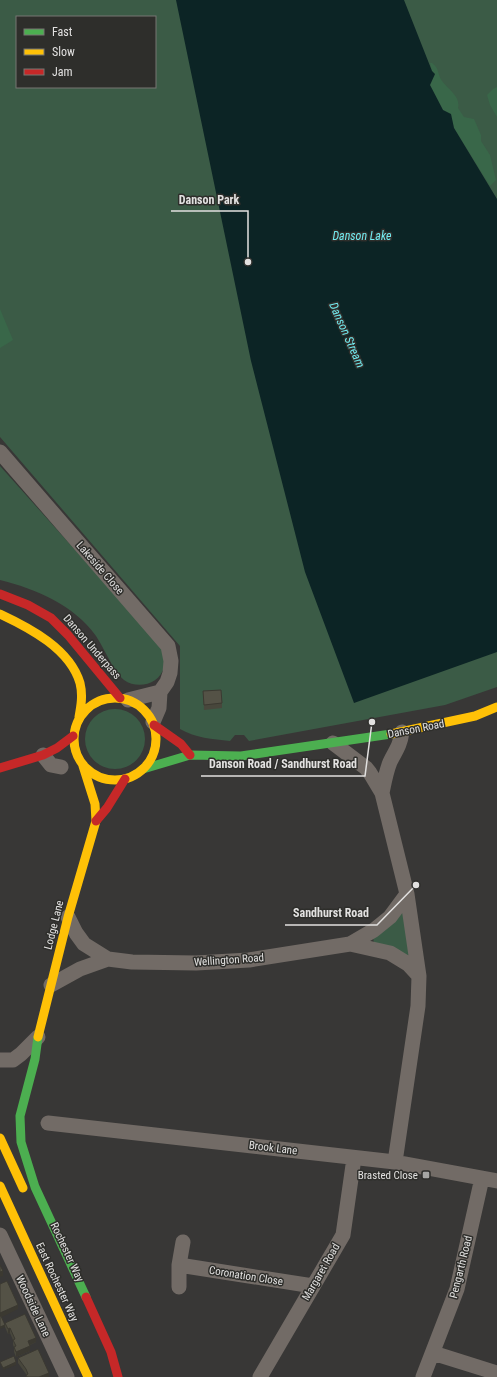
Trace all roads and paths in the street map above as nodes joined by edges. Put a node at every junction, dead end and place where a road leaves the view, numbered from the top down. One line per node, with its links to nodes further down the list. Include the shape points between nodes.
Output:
1 (0, 452): 4 (street, Lakeside Close, via 168,646 170,673)
2 (0, 594): 5 (main road, Danson Underpass, via 51,618)
3 (0, 614): 7 (main road, via 22,624 48,641 71,665 82,698)
4 (160, 692): 5 (street); 8 (street, Lakeside Close)
5 (124, 699): 7 (main road, via 108,698 97,701); 8 (main road, via 141,707)
6 (497, 708): 9 (main road, Danson Road)
7 (79, 717): 10 (main road)
8 (154, 724): 12 (main road, via 181,744); 17 (main road, via 155,749 151,760)
9 (402, 732): 11 (main road, Danson Road); 19 (street, via 399,746 387,770)
10 (73, 736): 13 (main road); 14 (main road, via 77,756)
11 (333, 743): 12 (main road, Danson Road, via 241,756); 19 (street, via 366,768)
12 (190, 755): 17 (main road, Danson Road)
13 (43, 756): 15 (street, via 51,765); 16 (main road)
14 (83, 766): 18 (main road, via 100,778); 20 (main road, Lodge Lane, via 95,804)
15 (61, 767)
16 (0, 768)
17 (143, 769): 18 (main road)
18 (125, 779): 20 (main road, Lodge Lane, via 107,808)
19 (382, 793): 21 (street)
20 (96, 820): 22 (main road, Lodge Lane)
21 (407, 894): 23 (street, Wellington Road, via 390,917); 25 (street)
22 (68, 917): 24 (street, Wellington Road, via 84,944); 26 (main road, Lodge Lane)
23 (350, 944): 24 (street, Wellington Road, via 249,960 196,963); 25 (street, Wellington Road, via 390,953 408,964)
24 (108, 959): 26 (street, Wellington Road, via 80,969)
25 (420, 976): 32 (street, via 418,1006)
26 (51, 985): 27 (main road, Lodge Lane)
27 (38, 1037): 28 (street, via 13,1060); 49 (main road, Lodge Lane, via 20,1116 21,1142 35,1187 111,1352)
28 (0, 1060)
29 (48, 1122): 31 (street, Brook Lane)
30 (0, 1138): 37 (main road)
31 (354, 1158): 32 (street, Brook Lane); 41 (street, Margaret Road, via 343,1235)
32 (395, 1162): 33 (street, Brook Lane)
33 (482, 1178): 34 (street, Brook Lane); 43 (street, Pengarth Road, via 458,1289)
34 (497, 1181)
35 (0, 1186): 36 (main road)
36 (2, 1193): 47 (main road, East Rochester Way)
37 (27, 1196)
38 (0, 1235): 46 (street, Woodside Lane)
39 (182, 1242): 40 (street)
40 (179, 1265): 41 (street, Coronation Close); 42 (street)
41 (313, 1286): 50 (street, Margaret Road)
42 (179, 1287)
43 (433, 1353): 45 (street); 51 (street, Pengarth Road)
44 (102, 1355): 48 (main road)
45 (497, 1373)
46 (67, 1377)
47 (88, 1377)
48 (112, 1377)
49 (118, 1377)
50 (260, 1377)
51 (423, 1377)

